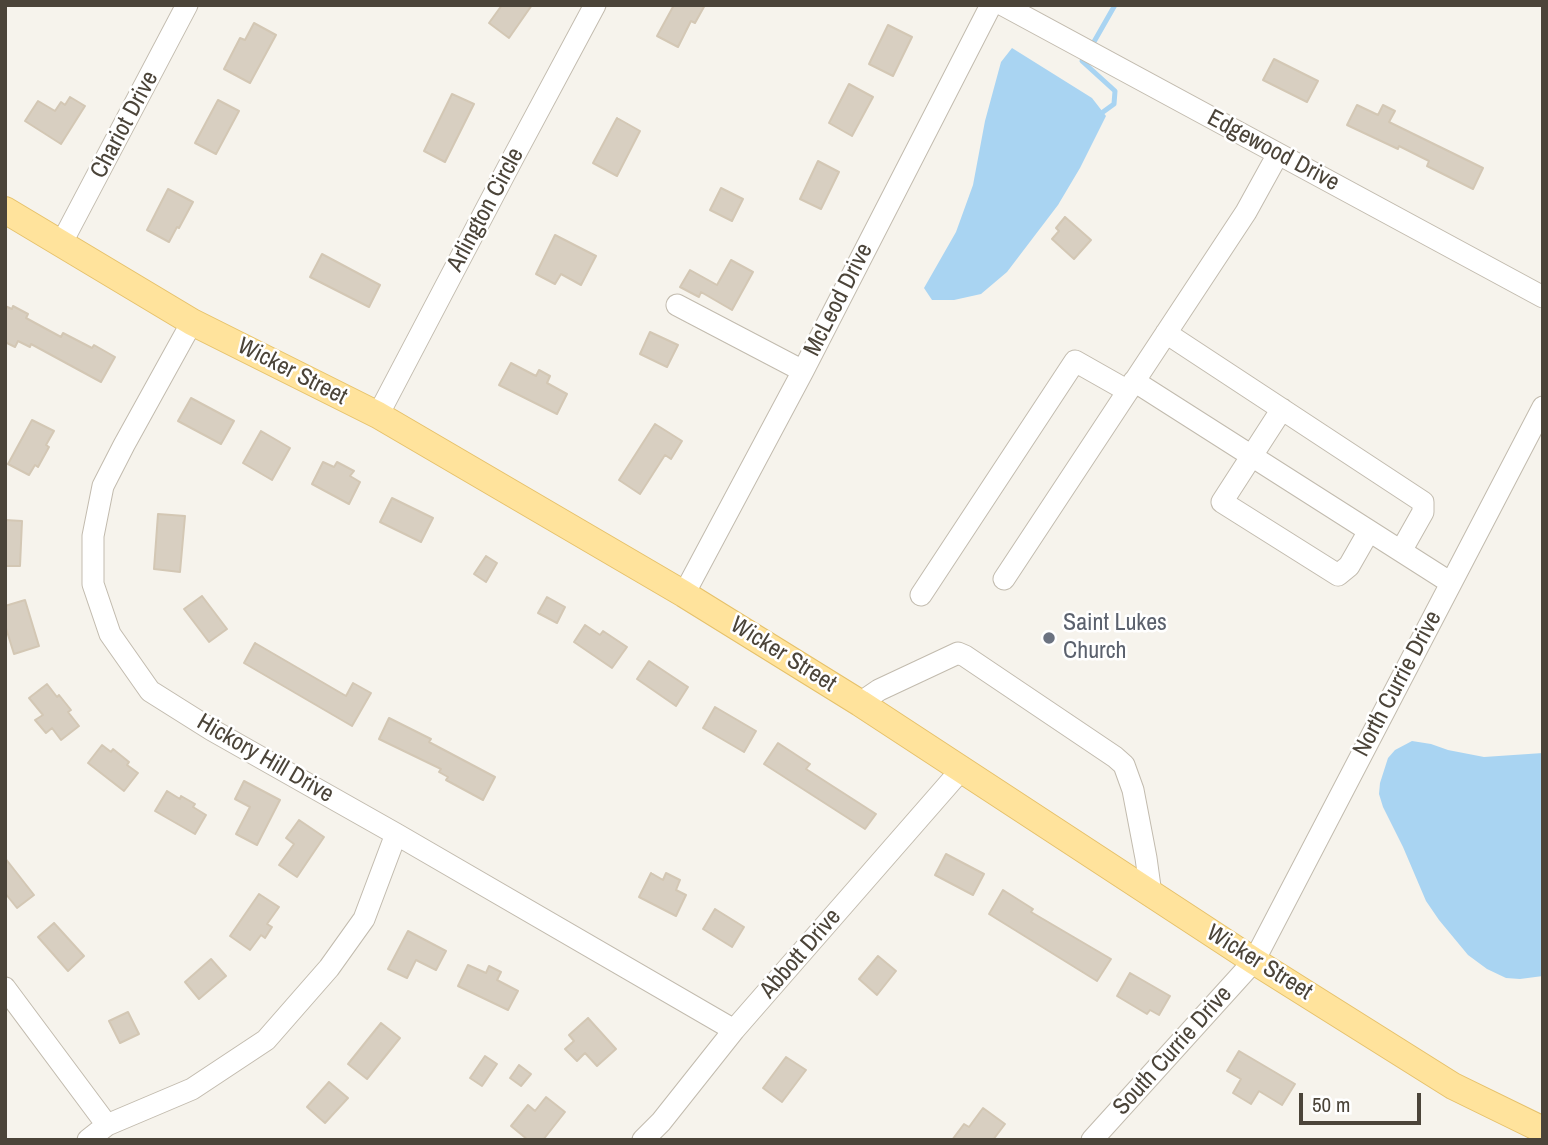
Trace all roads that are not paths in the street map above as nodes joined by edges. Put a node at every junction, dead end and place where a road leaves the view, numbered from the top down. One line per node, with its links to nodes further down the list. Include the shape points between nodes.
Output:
1 (187, 5): 7 (street, Chariot Drive)
2 (595, 5): 16 (street, Arlington Circle)
3 (991, 5): 12 (street, McLeod Drive)
4 (1003, 5): 5 (street, Edgewood Drive)
5 (1279, 153): 8 (street, Edgewood Drive); 11 (street)
6 (5, 210): 7 (main road, Wicker Street)
7 (61, 244): 10 (main road, Wicker Street)
8 (1543, 297)
9 (677, 306): 12 (street)
10 (192, 322): 16 (main road, Wicker Street); 26 (street, Hickory Hill Drive, via 103,486 93,536 93,584 110,634 150,691)
11 (1166, 333): 13 (street); 15 (street)
12 (803, 370): 22 (street, McLeod Drive)
13 (1131, 386): 17 (street); 20 (street); 23 (street, via 1075,361)
14 (1543, 407): 21 (street, North Currie Drive)
15 (1282, 409): 17 (street); 19 (street, via 1423,502 1423,512)
16 (378, 415): 22 (main road, Wicker Street)
17 (1251, 456): 18 (street); 18 (street, via 1223,502 1338,575 1349,566)
18 (1369, 531): 19 (street)
19 (1401, 551): 21 (street)
20 (1004, 579)
21 (1451, 583): 28 (street, North Currie Drive)
22 (684, 594): 24 (main road, Wicker Street)
23 (921, 595)
24 (860, 703): 25 (main road, Wicker Street); 27 (street, via 957,653 965,656 1124,765 1133,790)
25 (961, 770): 27 (main road, Wicker Street); 30 (street, Abbott Drive)
26 (396, 834): 30 (street, Hickory Hill Drive); 31 (street, via 364,919 329,968 266,1040 192,1089)
27 (1151, 894): 28 (main road, Wicker Street)
28 (1254, 961): 32 (main road, Wicker Street, via 1452,1086); 35 (street, South Currie Drive)
29 (5, 988): 31 (street)
30 (734, 1030): 34 (street, Abbott Drive)
31 (107, 1125): 33 (street)
32 (1543, 1130)
33 (88, 1140)
34 (643, 1140)
35 (1092, 1140)

